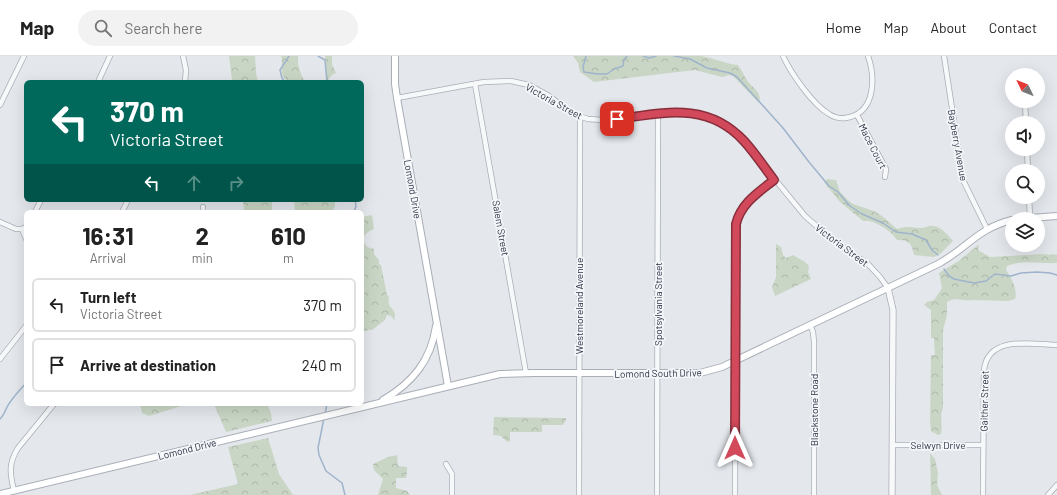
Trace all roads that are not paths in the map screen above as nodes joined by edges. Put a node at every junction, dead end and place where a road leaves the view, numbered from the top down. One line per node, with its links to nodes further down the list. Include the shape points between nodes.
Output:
1 (24, 56): 12 (street)
2 (110, 56): 8 (street)
3 (183, 56): 9 (street)
4 (395, 56): 11 (main road, Lomond Drive)
5 (783, 56): 14 (street, via 798,82 825,111 841,118)
6 (868, 56): 14 (street, via 872,69 872,88 868,102)
7 (944, 56): 23 (street, Bayberry Avenue, via 963,180)
8 (99, 80)
9 (185, 80)
10 (475, 84): 11 (street, Victoria Street); 15 (street, Victoria Street, via 511,81 529,85); 31 (street, Salem Street)
11 (397, 98): 25 (main road, Lomond Drive)
12 (0, 105)
13 (658, 113): 15 (street, Victoria Street, via 603,120); 17 (street, Victoria Street, via 696,114 724,125 744,141); 33 (street, Spotsylvania Street)
14 (857, 114): 16 (street, Mace Court, via 886,169)
15 (580, 117): 32 (street, Westmoreland Avenue)
16 (885, 177)
17 (774, 180): 24 (street, Victoria Street, via 814,225 868,264); 30 (street, via 746,204 738,219)
18 (1045, 216): 19 (main road)
19 (1057, 216)
20 (0, 222): 22 (street, via 16,229)
21 (1005, 223): 23 (main road, Lomond South Drive)
22 (24, 228)
23 (987, 229): 24 (main road, Lomond South Drive, via 952,256)
24 (888, 288): 26 (main road, Lomond South Drive); 37 (street, Victoria Street, via 893,310)
25 (436, 321): 34 (main road, Lomond Drive); 35 (main road, Lomond Drive, via 428,352 416,374 401,389)
26 (810, 325): 30 (main road, Lomond South Drive); 47 (street, Blackstone Road, via 814,342)
27 (24, 329): 29 (street)
28 (1057, 345): 38 (street, Gaither Street, via 1008,344 999,347 989,356 984,370)
29 (0, 359)
30 (736, 361): 33 (main road, Lomond South Drive, via 708,372); 46 (street)
31 (526, 373): 32 (main road, Lomond South Drive); 34 (main road, Lomond South Drive, via 500,374)
32 (579, 373): 33 (main road, Lomond South Drive); 44 (street, Westmoreland Avenue)
33 (658, 373): 45 (street, Spotsylvania Street)
34 (448, 386): 35 (main road, Lomond Drive)
35 (373, 404): 41 (main road, Lomond Drive)
36 (52, 406): 41 (street, via 18,448 13,458 10,471)
37 (893, 445): 38 (street, Selwyn Drive); 48 (street, Victoria Street)
38 (983, 445): 49 (street, Gaither Street)
39 (446, 464): 43 (street, via 452,474)
40 (1057, 484): 50 (street)
41 (14, 493): 42 (main road, Lomond Drive)
42 (0, 494)
43 (452, 495)
44 (579, 495)
45 (657, 495)
46 (735, 495)
47 (814, 495)
48 (892, 495)
49 (982, 495)
50 (1048, 495)

